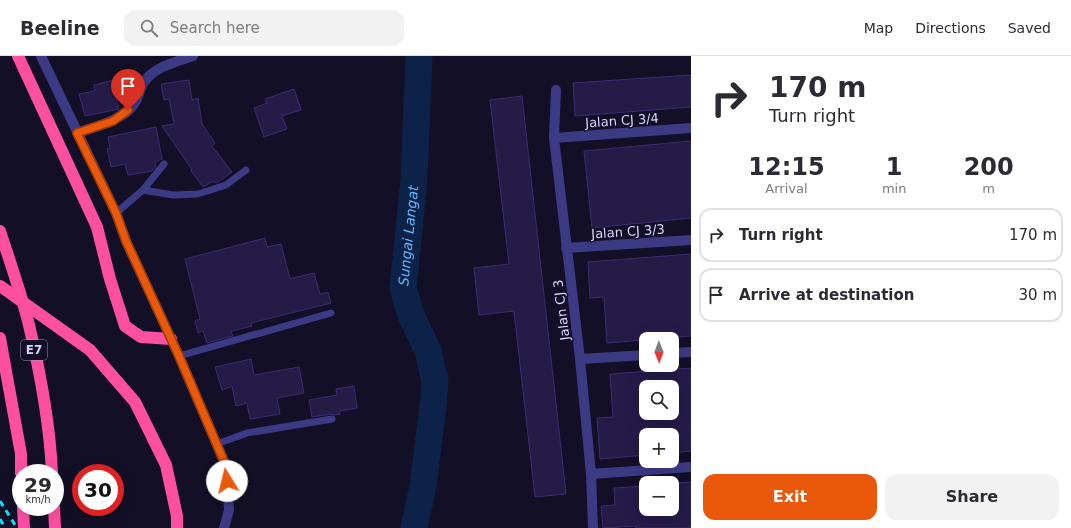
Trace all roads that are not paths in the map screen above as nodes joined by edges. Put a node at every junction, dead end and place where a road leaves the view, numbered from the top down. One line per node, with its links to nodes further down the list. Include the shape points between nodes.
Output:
1 (18, 56): 18 (highway, via 97,227 125,326 141,337)
2 (41, 56): 6 (street)
3 (193, 56): 6 (street, via 157,70 144,83 138,99 113,121)
4 (556, 90): 7 (street, Jalan CJ 3)
5 (691, 128): 7 (street, Jalan CJ 3/4)
6 (77, 133): 11 (street)
7 (554, 138): 14 (street, Jalan CJ 3)
8 (164, 164): 10 (lane)
9 (246, 170): 10 (lane, via 226,185 198,194 173,195)
10 (143, 190): 11 (lane)
11 (116, 213): 18 (street, via 126,241)
12 (0, 231): 27 (highway, E7, via 29,324)
13 (691, 240): 14 (street, Jalan CJ 3/3)
14 (566, 248): 23 (street, Jalan CJ 3)
15 (0, 286): 34 (highway, via 90,350 135,402 166,465 177,516)
16 (331, 312): 22 (lane)
17 (0, 338): 26 (highway, E7)
18 (171, 339): 22 (street)
19 (691, 352): 20 (street)
20 (679, 353)
21 (639, 355): 23 (street)
22 (179, 356): 25 (street)
23 (580, 359): 29 (street, Jalan CJ 3)
24 (332, 419): 25 (lane, via 247,433)
25 (217, 444): 35 (street, via 226,466 229,510)
26 (21, 464)
27 (52, 464)
28 (691, 467): 29 (street)
29 (590, 474): 36 (street, Jalan CJ 3)
30 (23, 516): 32 (highway)
31 (54, 516): 33 (highway)
32 (24, 528)
33 (55, 528)
34 (177, 528)
35 (224, 528)
36 (593, 528)

